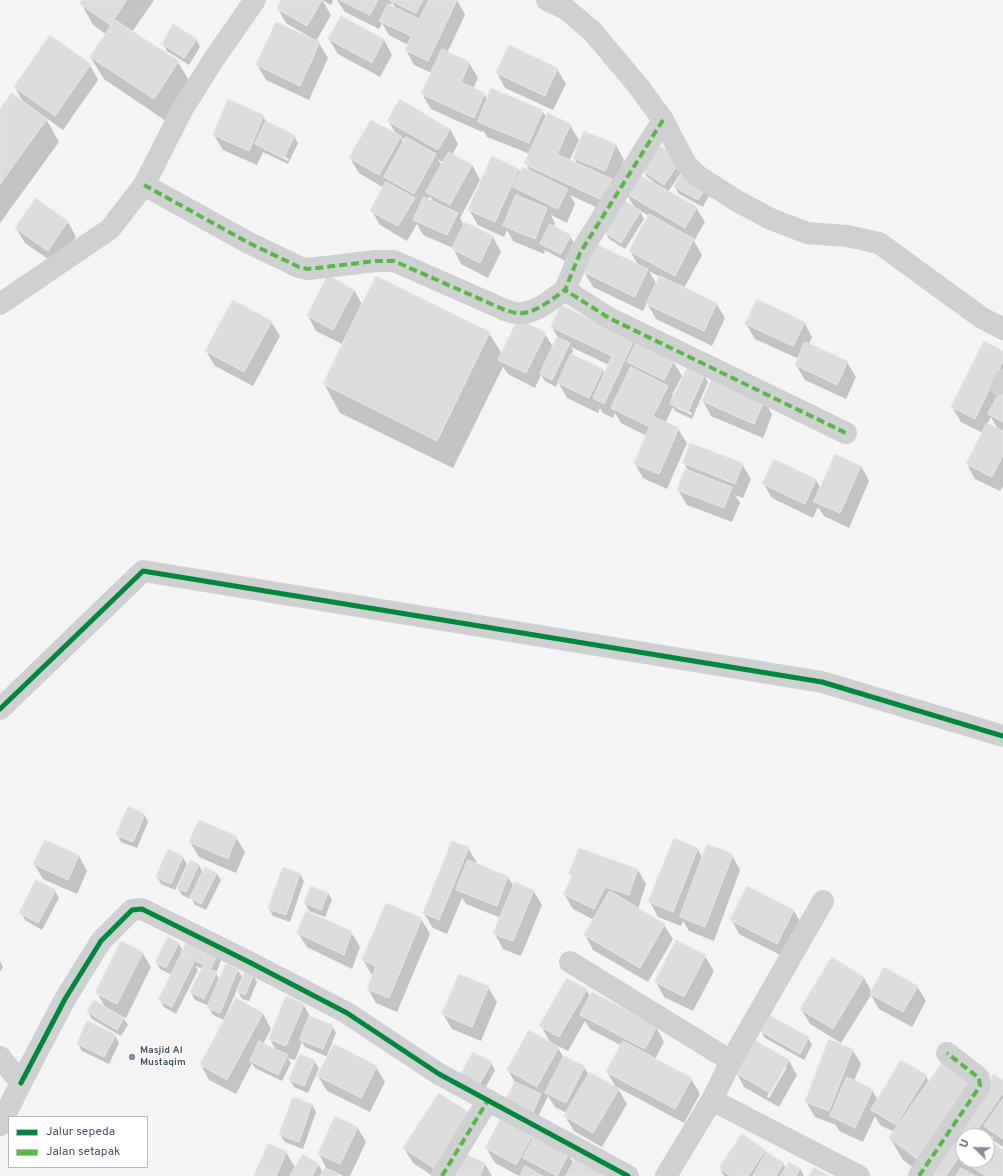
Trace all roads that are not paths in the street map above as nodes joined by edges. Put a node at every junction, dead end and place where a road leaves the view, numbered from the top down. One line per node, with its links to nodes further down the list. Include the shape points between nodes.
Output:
1 (255, 0): 4 (street, via 182,110)
2 (547, 0): 3 (street, via 566,9 592,32 639,86)
3 (663, 120): 5 (street, via 580,253); 7 (street, via 686,164 698,176 737,201 771,219 807,233 847,236 878,243 982,318)
4 (144, 185): 5 (street, via 249,243 304,268 394,261 517,313 529,312); 6 (street, via 110,229)
5 (565, 290): 8 (street, via 609,318)
6 (0, 304)
7 (1003, 329)
8 (846, 433)
9 (0, 709): 10 (street, via 143,571 822,682)
10 (1003, 736)
11 (823, 900): 15 (street)
12 (570, 962): 15 (street)
13 (947, 1053): 24 (street, via 979,1078 980,1086)
14 (0, 1057): 16 (street)
15 (731, 1061): 18 (street)
16 (21, 1083): 17 (street, via 65,999 101,941 132,910 142,909 347,1013 439,1074); 19 (street)
17 (488, 1100): 20 (street); 21 (street)
18 (712, 1100): 22 (street); 23 (street)
19 (0, 1125)
20 (442, 1176)
21 (628, 1176)
22 (666, 1176)
23 (859, 1176)
24 (919, 1176)

